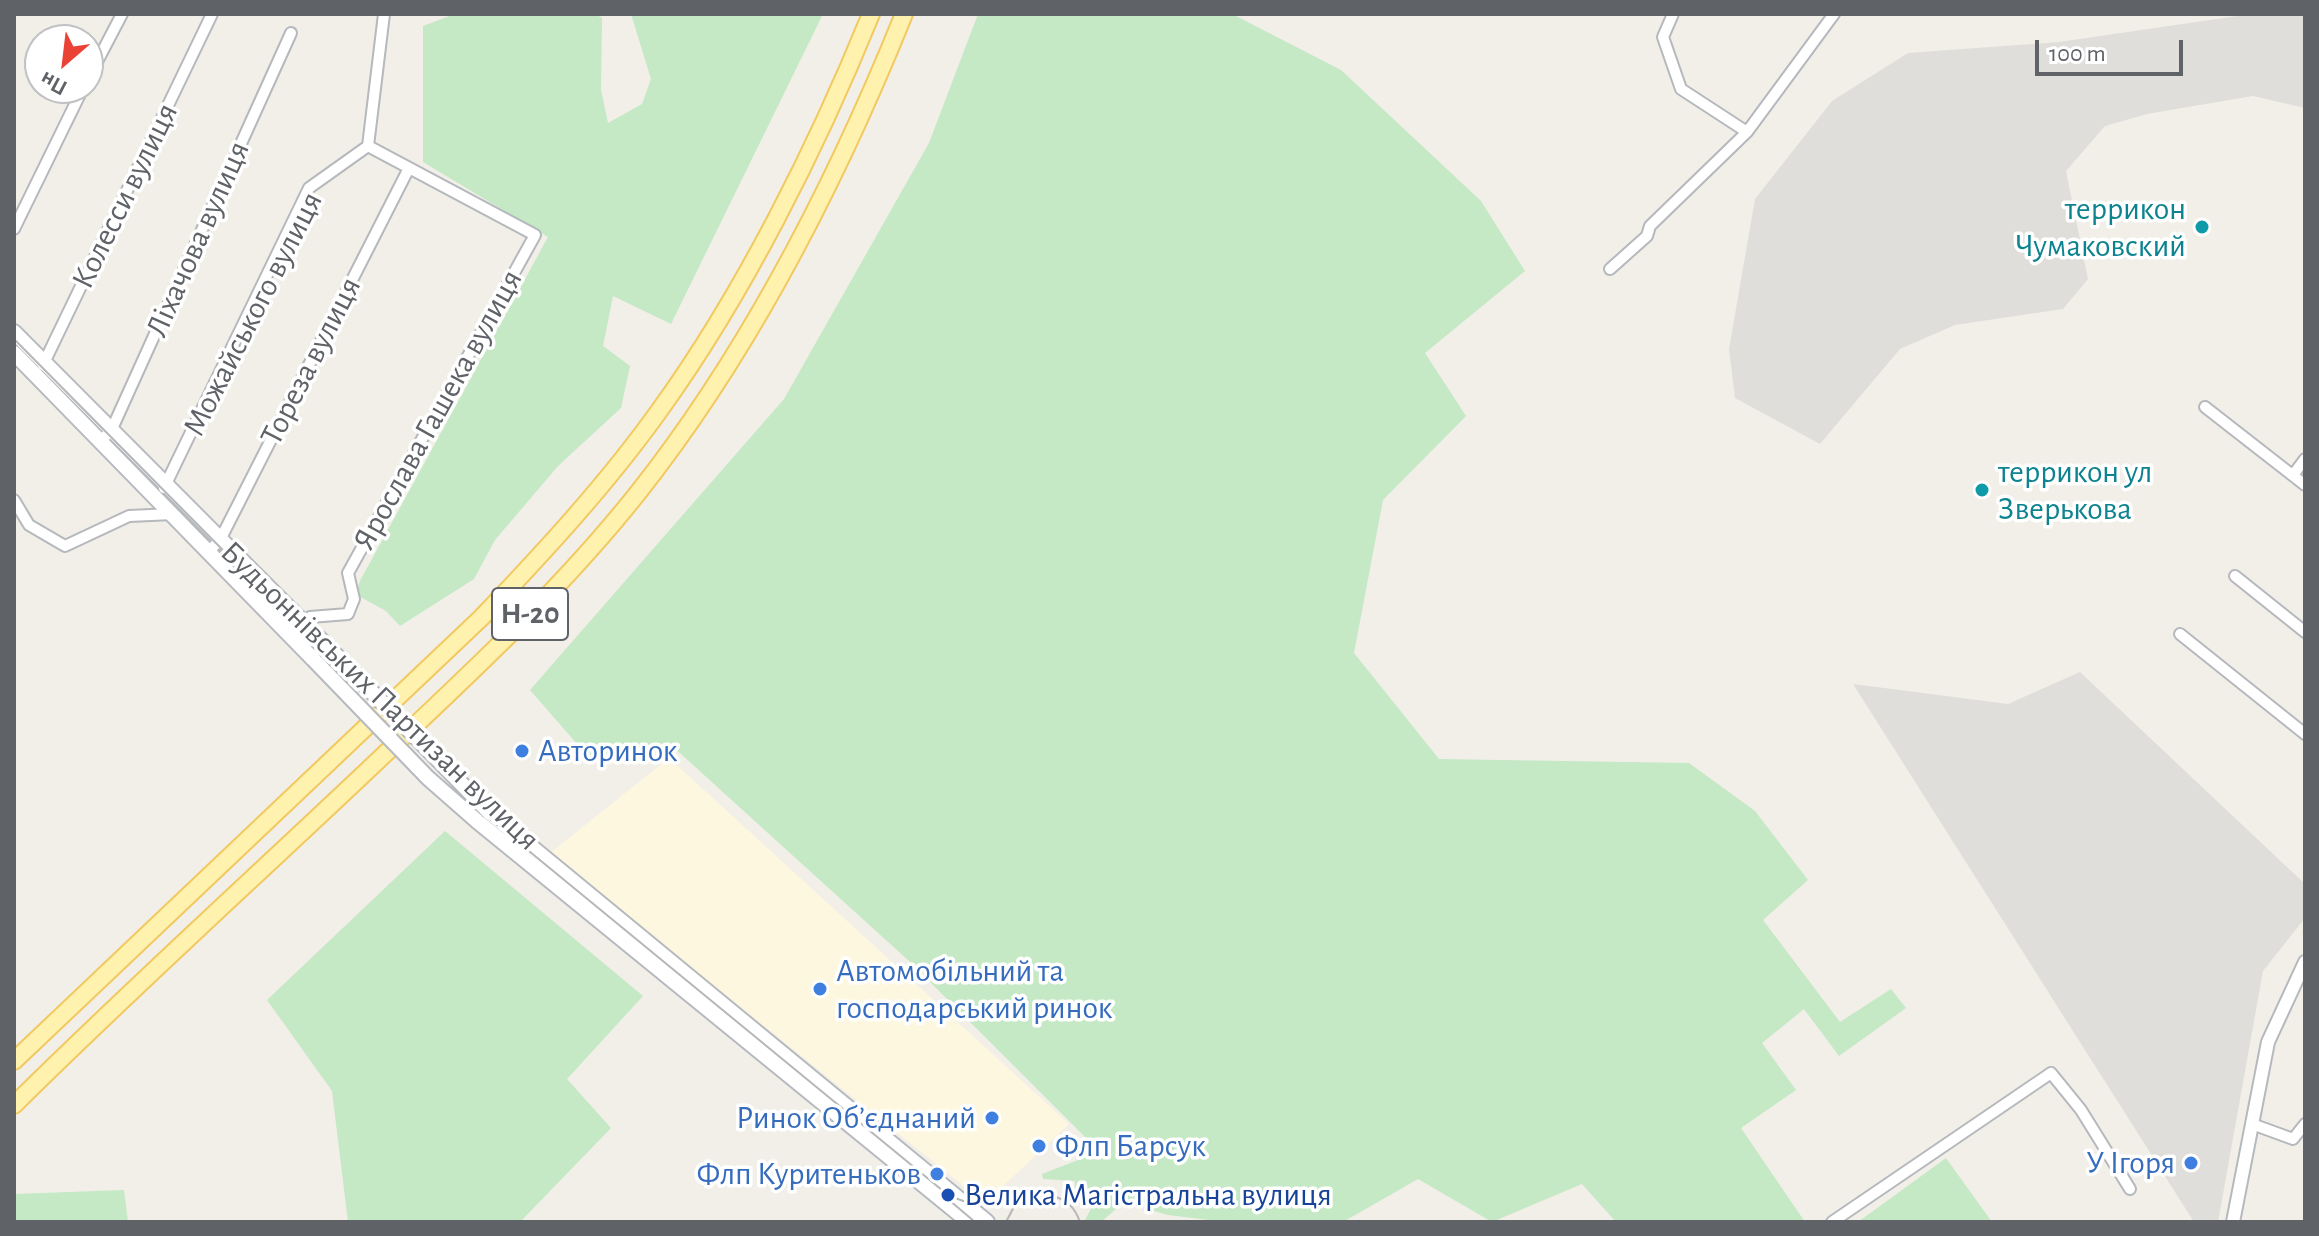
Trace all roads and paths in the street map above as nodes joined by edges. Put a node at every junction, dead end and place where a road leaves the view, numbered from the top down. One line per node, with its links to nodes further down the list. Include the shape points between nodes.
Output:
1 (122, 14): 9 (street)
2 (212, 14): 18 (street, Колесси вулиця)
3 (384, 14): 12 (street)
4 (871, 14): 36 (main road, Н-20, via 812,144 739,284 661,409 614,471 481,618)
5 (904, 14): 37 (main road, Н-20, via 841,156 766,298 723,371 637,493 505,641)
6 (1673, 14): 11 (street, via 1663,37 1681,89)
7 (1834, 14): 11 (street)
8 (291, 33): 20 (street, Ліхачова вулиця)
9 (104, 48)
10 (75, 104): 14 (street)
11 (1747, 132): 15 (street)
12 (368, 146): 13 (street); 24 (street, Можайського вулиця, via 309,188)
13 (409, 168): 27 (street, Тореза вулиця); 30 (street, Ярослава Гашека вулиця, via 535,235 348,573 354,599 348,614 310,617)
14 (14, 229)
15 (1610, 269)
16 (14, 332): 18 (main road, Будьоннівських Партизан вулиця)
17 (14, 353): 18 (main road, Будьоннівських Партизан вулиця)
18 (39, 369): 20 (main road, Будьоннівських Партизан вулиця)
19 (2205, 407): 22 (street)
20 (106, 436): 24 (main road, Будьоннівських Партизан вулиця)
21 (2305, 459): 22 (street)
22 (2293, 475): 23 (street)
23 (2305, 485)
24 (161, 492): 26 (main road, Будьоннівських Партизан вулиця)
25 (14, 500): 26 (street, via 29,525 65,546 129,516)
26 (178, 509): 27 (main road, Будьоннівських Партизан вулиця); 28 (main road, Будьоннівських Партизан вулиця)
27 (220, 540): 28 (street, Тореза вулиця); 30 (main road, Будьоннівських Партизан вулиця)
28 (209, 551): 31 (main road, Будьоннівських Партизан вулиця)
29 (2235, 576): 32 (street)
30 (303, 624): 31 (street, Ярослава Гашека вулиця); 35 (main road, Будьоннівських Партизан вулиця, bridge)
31 (284, 628): 35 (main road, Будьоннівських Партизан вулиця, bridge, via 428,778)
32 (2305, 632)
33 (2180, 634): 34 (street)
34 (2305, 734)
35 (483, 816): 45 (main road, Будьоннівських Партизан вулиця); 46 (main road, Будьоннівських Партизан вулиця)
36 (213, 874): 37 (main road); 40 (main road, Н-20)
37 (235, 896): 41 (main road, Н-20)
38 (2305, 962): 39 (street)
39 (2300, 982): 42 (street, via 2268,1042)
40 (14, 1061)
41 (14, 1105)
42 (2252, 1124): 43 (street, via 2293,1139); 48 (street)
43 (2305, 1124)
44 (2130, 1189): 47 (street, via 2051,1073)
45 (969, 1222)
46 (987, 1222)
47 (1832, 1222)
48 (2233, 1222)

